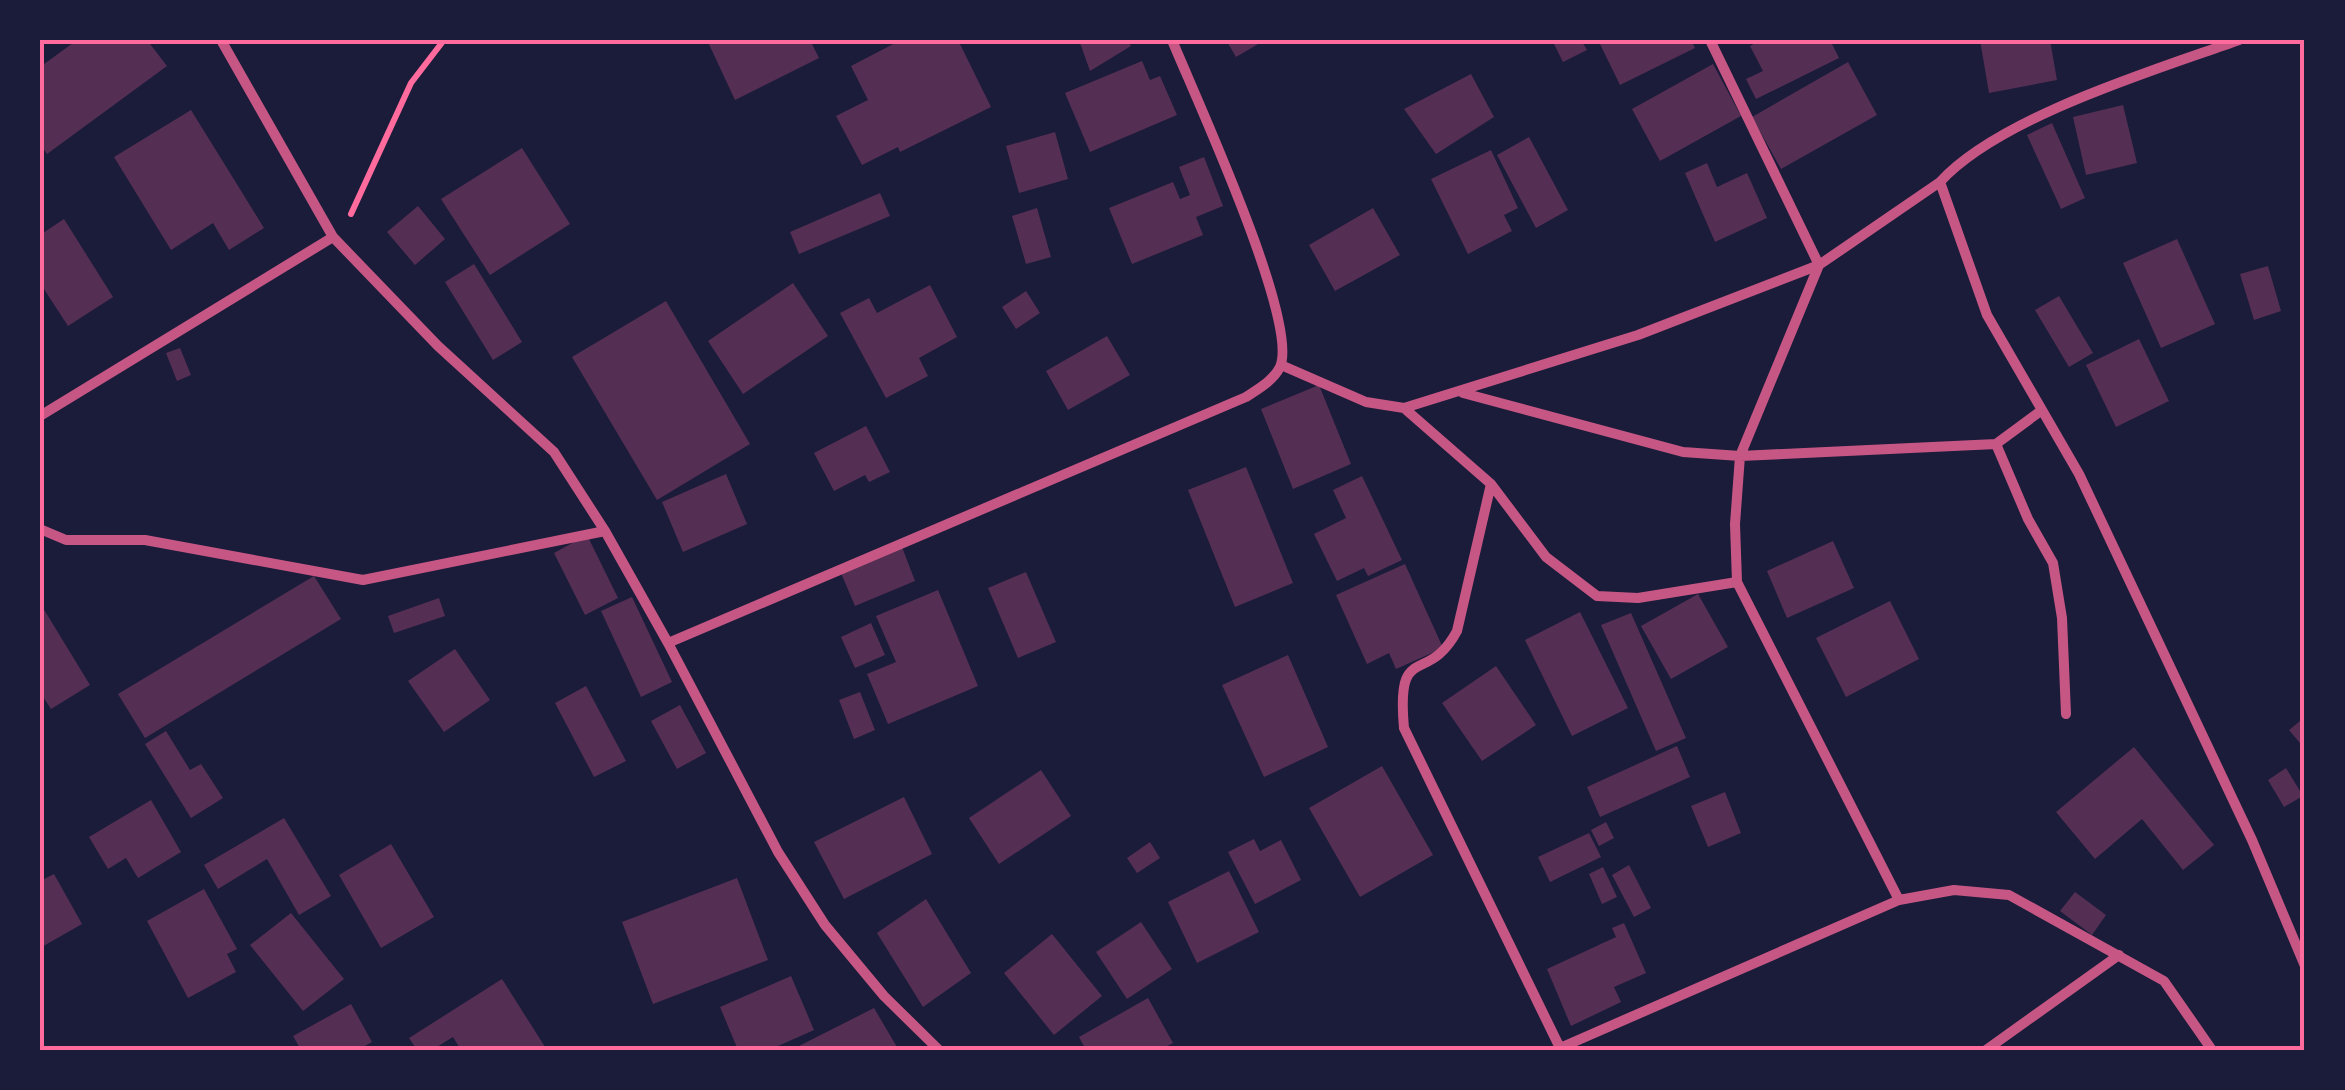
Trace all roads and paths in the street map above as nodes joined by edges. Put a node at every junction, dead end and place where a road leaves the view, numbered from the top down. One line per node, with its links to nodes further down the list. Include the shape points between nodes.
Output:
1 (222, 40): 7 (street)
2 (444, 40): 7 (path, via 411,83)
3 (1172, 40): 9 (street, via 1272,290)
4 (1710, 40): 8 (street)
5 (2238, 40): 6 (street, via 2018,129)
6 (1940, 182): 8 (street); 12 (street, via 1987,315)
7 (337, 241): 13 (street); 18 (street, via 554,452)
8 (1819, 265): 10 (street, via 1638,335); 15 (street)
9 (1281, 365): 11 (street, via 1366,402); 20 (street, via 1246,398)
10 (1462, 392): 11 (street); 15 (street, via 1683,452)
11 (1404, 408): 16 (street)
12 (2042, 410): 14 (street); 24 (street, via 2079,474)
13 (40, 416)
14 (1996, 444): 15 (street); 21 (street, via 2054,563)
15 (1740, 456): 19 (street)
16 (1491, 484): 19 (street, via 1546,557 1597,596 1638,598); 25 (street, via 1457,631 1449,647 1401,683 1404,728)
17 (40, 529): 18 (street, via 66,540 145,540 363,580)
18 (605, 531): 20 (street)
19 (1737, 582): 22 (street)
20 (668, 643): 26 (street, via 778,852 826,925)
21 (2066, 714)
22 (1900, 900): 23 (street, via 1954,890 2009,896); 25 (street)
23 (2119, 955): 27 (street); 28 (street, via 2164,981)
24 (2305, 966)
25 (1560, 1049)
26 (939, 1050)
27 (1986, 1050)
28 (2212, 1050)

